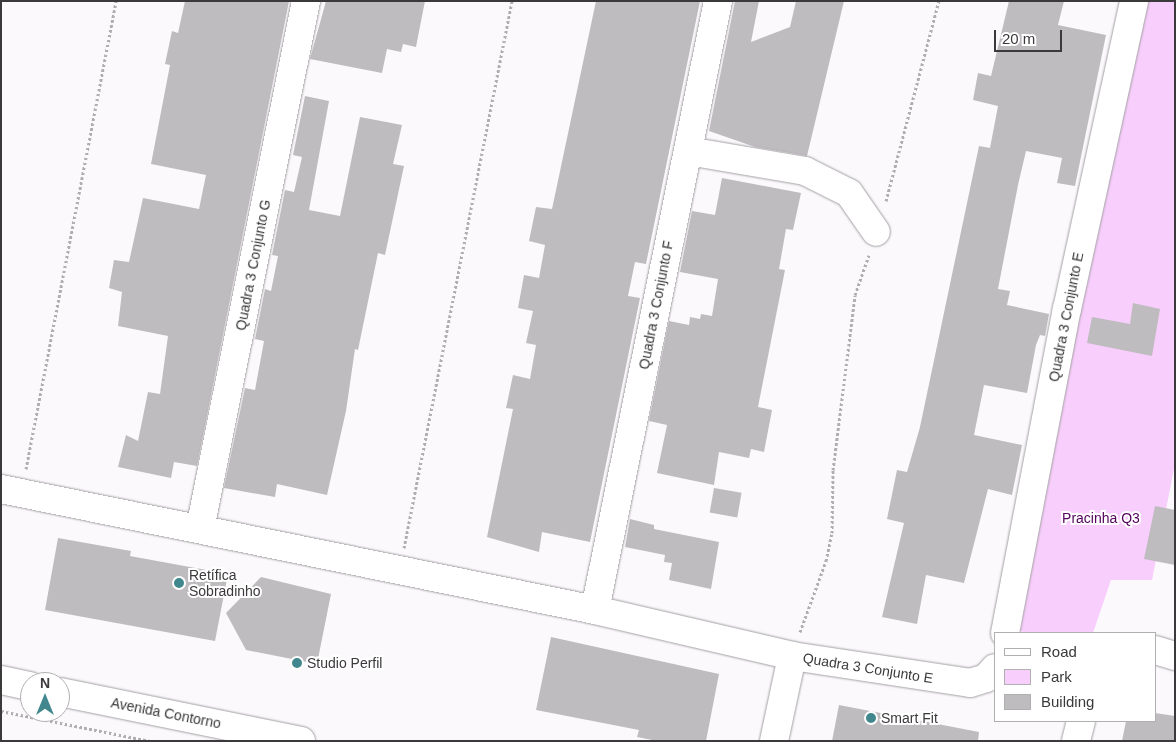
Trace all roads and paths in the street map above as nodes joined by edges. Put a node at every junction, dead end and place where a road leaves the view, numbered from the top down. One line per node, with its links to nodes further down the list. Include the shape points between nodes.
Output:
1 (116, 1): 9 (path)
2 (306, 1): 10 (street, Quadra 3 Conjunto G)
3 (512, 1): 11 (path)
4 (718, 1): 7 (street, Quadra 3 Conjunto F)
5 (938, 1): 8 (path, via 902,148)
6 (1134, 1): 13 (street, Quadra 3 Conjunto E, via 1067,309)
7 (688, 150): 8 (street, via 805,171 849,193); 12 (street, Quadra 3 Conjunto F)
8 (876, 232): 15 (path, via 855,295 833,470 832,533 826,561)
9 (7, 492): 10 (street)
10 (200, 529): 11 (street)
11 (400, 569): 12 (street)
12 (595, 610): 15 (street)
13 (1005, 632)
14 (1156, 650): 16 (street)
15 (792, 656): 17 (street, Quadra 3 Conjunto E, via 970,683 986,678); 25 (street, Quadra 3 Conjunto E)
16 (1175, 656)
17 (994, 669)
18 (1, 680): 19 (street)
19 (20, 684)
20 (70, 694): 24 (street, Avenida Contorno)
21 (1, 711): 23 (path)
22 (1081, 722): 26 (street)
23 (150, 741)
24 (301, 741)
25 (774, 741)
26 (1076, 741)

